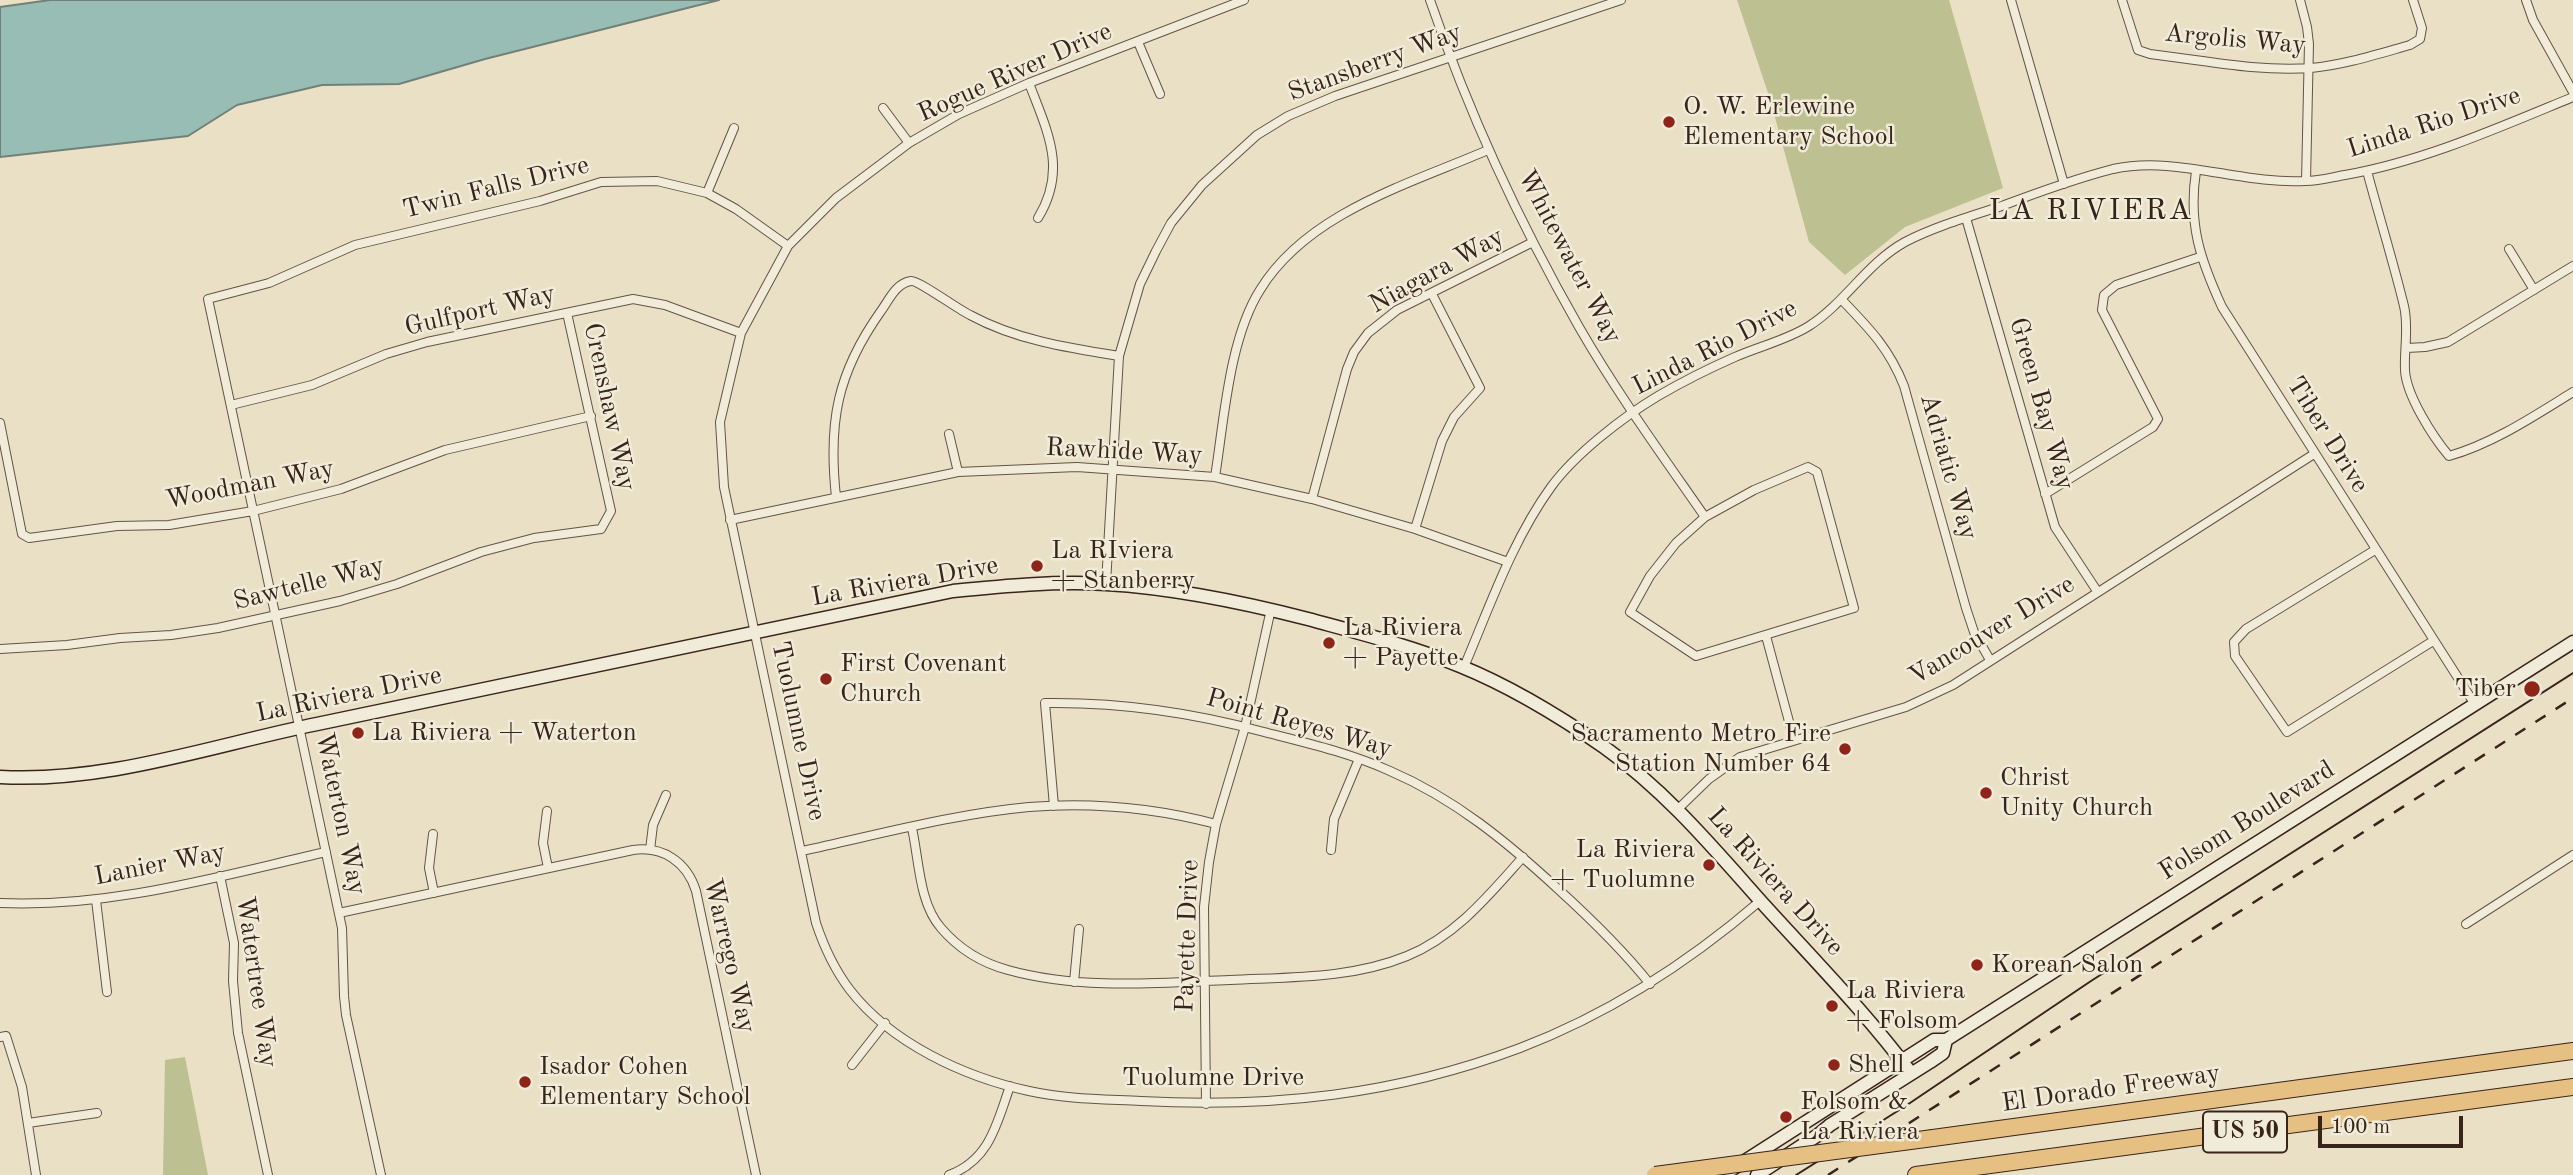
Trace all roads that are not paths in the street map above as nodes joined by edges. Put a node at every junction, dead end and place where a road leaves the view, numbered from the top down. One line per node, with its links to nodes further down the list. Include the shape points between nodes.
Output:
1 (1244, 0): 9 (street, Rogue River Drive)
2 (1430, 0): 10 (street, Whitewater Way)
3 (1621, 0): 10 (street, Stansberry Way)
4 (2011, 0): 22 (street)
5 (2122, 0): 11 (street, Argolis Way, via 2137,50 2253,67)
6 (2300, 0): 11 (street)
7 (2413, 0): 11 (street, Argolis Way, via 2422,27 2420,39 2335,65)
8 (2526, 0): 14 (street)
9 (1138, 42): 12 (street, Rogue River Drive); 13 (street, Rogue River Drive)
10 (1450, 58): 18 (street, Whitewater Way); 38 (street, Stansberry Way, via 1288,116 1233,155 1171,223 1140,285)
11 (2309, 68): 21 (street)
12 (1029, 83): 17 (street, Rogue River Drive, via 959,114); 24 (street, via 1055,163 1048,202)
13 (1160, 94)
14 (2573, 94): 20 (street, Linda Rio Drive, via 2459,141)
15 (883, 108): 17 (street, Rogue River Drive)
16 (734, 128): 23 (street)
17 (909, 143): 27 (street, Rogue River Drive, via 836,198)
18 (1488, 150): 26 (street, Whitewater Way); 48 (street, via 1360,206 1324,225 1292,251 1259,291 1243,330)
19 (2196, 171): 21 (street, Linda Rio Drive); 22 (street, Linda Rio Drive, via 2145,164); 29 (street, Tiber Drive, via 2192,194)
20 (2367, 171): 21 (street, Linda Rio Drive); 37 (street, via 2404,309)
21 (2306, 181)
22 (2064, 184): 25 (street, Linda Rio Drive)
23 (706, 193): 27 (street, Twin Falls Drive); 33 (street, Twin Falls Drive, via 657,181 601,182 355,245 269,283)
24 (1038, 218)
25 (1966, 218): 34 (street, Linda Rio Drive, via 1904,243 1865,272); 49 (street, Green Bay Way)
26 (1533, 242): 32 (street, Niagara Way); 41 (street, Whitewater Way)
27 (788, 246): 36 (street, Rogue River Drive)
28 (2509, 250): 31 (street)
29 (2200, 257): 45 (street, Tiber Drive, via 2222,307); 49 (street, via 2116,285 2104,295 2102,310 2158,419 2153,427)
30 (2573, 266): 31 (street)
31 (2534, 290): 37 (street, via 2448,342)
32 (1432, 295): 51 (street, Niagara Way, via 1397,310 1368,333 1354,352); 56 (street, via 1480,388 1454,417 1442,441)
33 (208, 299): 40 (street, Waterton Way)
34 (1841, 299): 41 (street, Linda Rio Drive, via 1810,325 1736,356); 68 (street, Adriatic Way, via 1881,341 1896,366 1966,608)
35 (567, 313): 36 (street, Gulfport Way, via 649,300); 40 (street, Gulfport Way, via 427,342 312,385); 42 (street, Crenshaw Way)
36 (741, 334): 55 (street, Rogue River Drive, via 720,422)
37 (2407, 348): 39 (street, via 2409,389 2449,456 2518,426)
38 (1119, 356): 46 (street, Stansberry Way); 50 (street, via 1061,347 1009,332 912,281 898,287 856,349 841,386 833,428)
39 (2573, 392)
40 (230, 405): 52 (street, Waterton Way)
41 (1633, 413): 54 (street, Whitewater Way); 58 (street, Linda Rio Drive, via 1597,440 1553,485)
42 (591, 416): 52 (street, Woodman Way, via 445,450 341,489); 53 (street, Crenshaw Way)
43 (0, 423): 52 (street, Woodman Way, via 22,534 29,538 117,526 169,525)
44 (949, 434): 47 (street)
45 (2314, 454): 57 (street, Tiber Drive); 60 (street, Vancouver Drive)
46 (1114, 469): 47 (street, Rawhide Way); 48 (street, Rawhide Way); 59 (street, Stansberry Way)
47 (958, 472): 50 (street, Rawhide Way)
48 (1215, 477): 51 (street, Rawhide Way)
49 (2045, 494): 60 (street, Green Bay Way, via 2055,527)
50 (836, 497): 55 (street, Rawhide Way)
51 (1312, 499): 56 (street, Rawhide Way)
52 (253, 511): 62 (street, Waterton Way)
53 (611, 511): 62 (street, Sawtelle Way, via 601,529 534,538 481,552 397,584)
54 (1705, 517): 64 (street, via 1650,576 1630,612 1696,656); 64 (street, via 1783,477 1808,467 1816,472 1854,608)
55 (730, 520): 63 (street, Rogue River Drive)
56 (1415, 529): 58 (street, Rawhide Way)
57 (2375, 550): 65 (street, Tiber Drive); 65 (street, via 2246,629 2234,642 2235,656 2287,732)
58 (1508, 562): 69 (street, Linda Rio Drive)
59 (1106, 584): 61 (street, La Riviera Drive, via 1172,590); 63 (street, La Riviera Drive, via 1023,584 953,591)
60 (2097, 591): 68 (street, Vancouver Drive)
61 (1271, 609): 69 (street, La Riviera Drive); 72 (street, Payette Drive)
62 (276, 615): 67 (street, Sawtelle Way, via 171,635); 71 (street, Waterton Way)
63 (756, 633): 71 (street, La Riviera Drive); 85 (street, Tuolumne Drive)
64 (1766, 636): 73 (street)
65 (2433, 640): 70 (street, Tiber Drive)
66 (2573, 642): 70 (street, Folsom Boulevard)
67 (0, 649)
68 (1990, 660): 73 (street, Vancouver Drive, via 1953,685 1906,707)
69 (1464, 667): 78 (street, La Riviera Drive, via 1605,748)
70 (2474, 703): 104 (street, Folsom Boulevard)
71 (300, 727): 75 (street, La Riviera Drive, via 133,766 49,777); 86 (street, Waterton Way)
72 (1245, 727): 74 (street, Point Reyes Way); 77 (street, Point Reyes Way, via 1154,708 1045,703); 80 (street, Payette Drive)
73 (1794, 740): 78 (street, Vancouver Drive, via 1740,757)
74 (1359, 759): 84 (street, via 1334,819); 88 (street, Point Reyes Way, via 1450,802)
75 (0, 777)
76 (666, 795): 83 (street, via 653,825)
77 (1054, 806): 80 (street, via 1134,808); 81 (street, via 991,812)
78 (1678, 809): 93 (street, La Riviera Drive)
79 (547, 811): 89 (street, via 543,843)
80 (1216, 824): 98 (street, Payette Drive, via 1206,885)
81 (912, 828): 85 (street); 99 (street, via 927,901 948,936 996,966)
82 (433, 834): 91 (street, via 429,868)
83 (650, 850): 89 (street); 117 (street, Warrego Way, via 677,860 694,884)
84 (1331, 850)
85 (802, 851): 102 (street, Tuolumne Drive, via 816,923 830,958 850,990)
86 (326, 852): 90 (street, Lanier Way); 95 (street, Waterton Way)
87 (2573, 855): 96 (street)
88 (1523, 857): 98 (street, via 1465,920 1408,955 1340,973); 100 (street, Point Reyes Way, via 1599,926)
89 (548, 868): 91 (street)
90 (220, 876): 92 (street, Lanier Way); 115 (street, Watertree Way, via 234,943 237,1033)
91 (434, 893): 95 (street)
92 (96, 900): 94 (street, Lanier Way); 101 (street)
93 (1760, 901): 100 (street, Tuolumne Drive); 106 (street, La Riviera Drive)
94 (0, 903)
95 (339, 913): 116 (street, Waterton Way, via 346,1015)
96 (2466, 923)
97 (1079, 929): 99 (street)
98 (1205, 981): 99 (street); 111 (street, Payette Drive)
99 (1074, 982)
100 (1650, 984): 111 (street, Tuolumne Drive, via 1563,1030 1443,1073 1321,1098)
101 (107, 992)
102 (885, 1024): 107 (street); 109 (street, Tuolumne Drive, via 945,1061)
103 (0, 1037): 113 (street, via 6,1036 13,1056)
104 (1946, 1040): 106 (street, Folsom Boulevard, via 1934,1040); 108 (street, Folsom Boulevard, via 1943,1052)
105 (2573, 1051): 119 (highway, El Dorado Freeway / US 50, bridge)
106 (1901, 1060): 108 (street, La Riviera Drive); 120 (street, Folsom Boulevard)
107 (852, 1065)
108 (1911, 1073): 121 (street, Folsom Boulevard)
109 (1010, 1086): 111 (street, Tuolumne Drive, via 1078,1098); 118 (street, via 986,1147 971,1164)
110 (2573, 1087): 122 (highway, US 50)
111 (1206, 1104)
112 (97, 1113): 113 (street)
113 (28, 1123): 114 (street)
114 (36, 1175)
115 (268, 1175)
116 (381, 1175)
117 (756, 1175)
118 (949, 1175)
119 (1655, 1175)
120 (1723, 1175)
121 (1757, 1175)
122 (1916, 1175)

